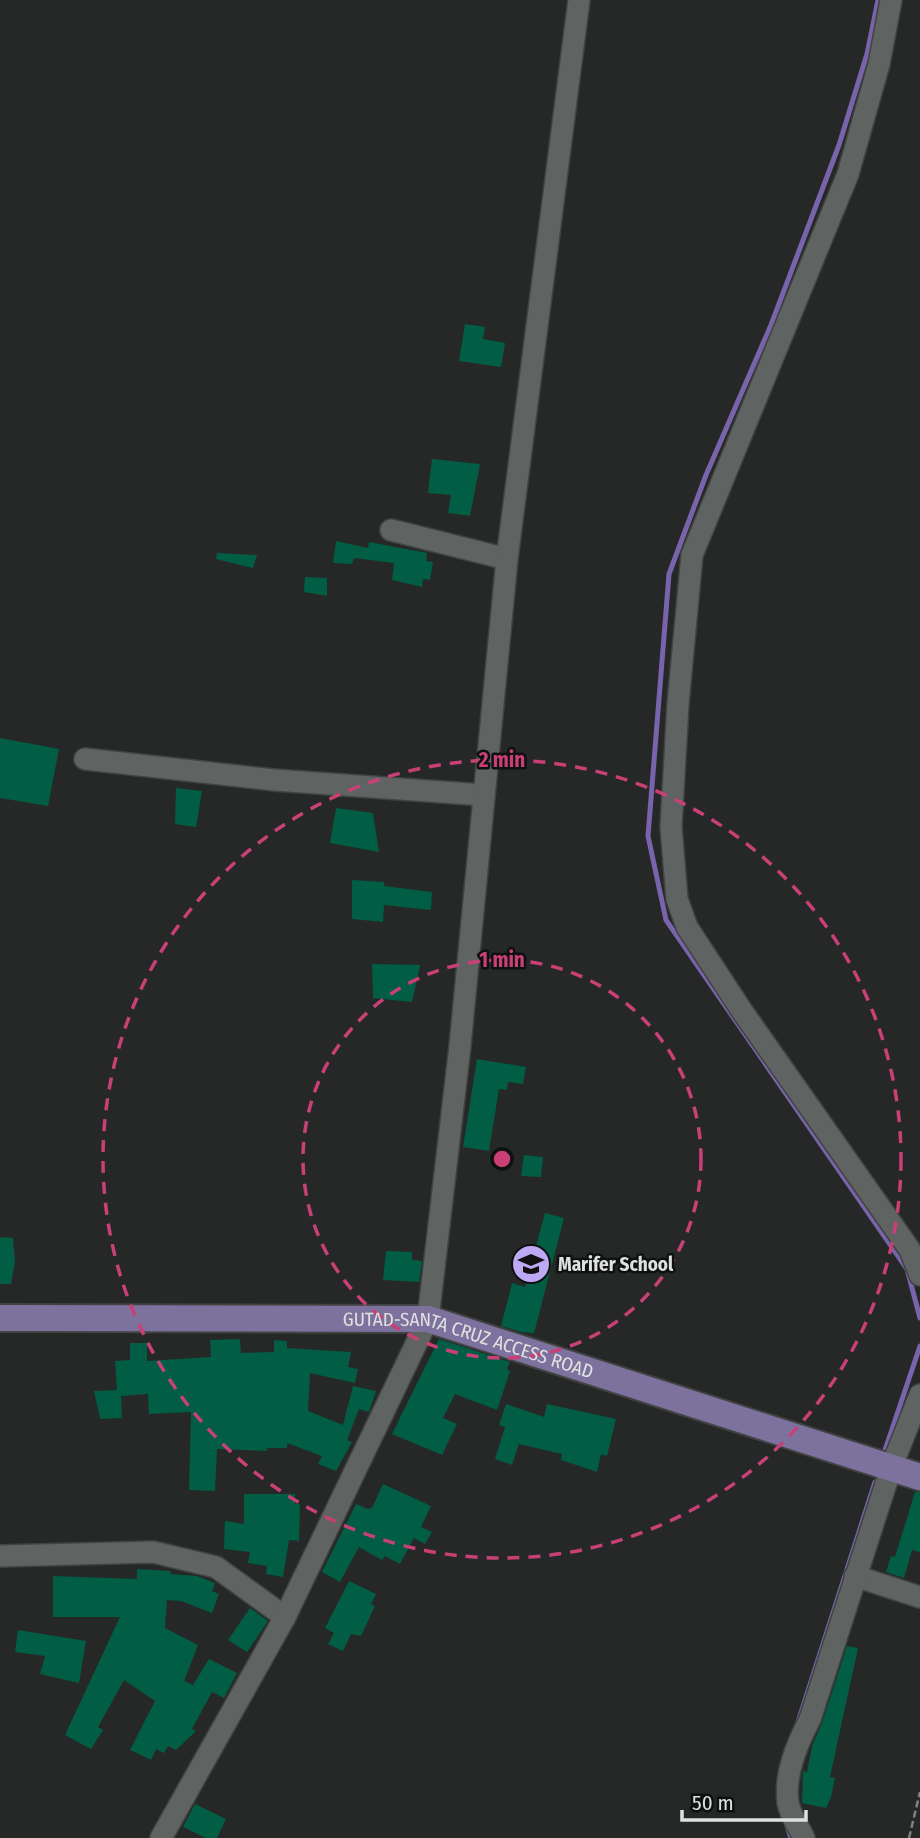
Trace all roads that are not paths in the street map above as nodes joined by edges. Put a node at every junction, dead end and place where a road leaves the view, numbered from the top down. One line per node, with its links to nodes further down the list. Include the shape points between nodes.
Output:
1 (579, 0): 4 (street)
2 (891, 0): 7 (street, via 848,174 692,555 671,827 677,899 687,927 910,1250)
3 (391, 530): 4 (street)
4 (507, 559): 6 (street)
5 (85, 759): 6 (street, via 274,780)
6 (484, 795): 9 (street)
7 (920, 1275)
8 (0, 1318): 9 (main road, GUTAD-SANTA CRUZ ACCESS ROAD)
9 (428, 1319): 11 (main road, GUTAD-SANTA CRUZ ACCESS ROAD); 16 (street)
10 (920, 1395): 11 (street)
11 (891, 1468): 12 (main road, GUTAD-SANTA CRUZ ACCESS ROAD); 14 (street)
12 (920, 1477)
13 (0, 1556): 16 (street, via 153,1552 216,1567)
14 (855, 1576): 15 (street); 18 (street, via 787,1781 788,1805)
15 (920, 1597)
16 (285, 1617): 17 (street)
17 (161, 1838)
18 (804, 1838)

